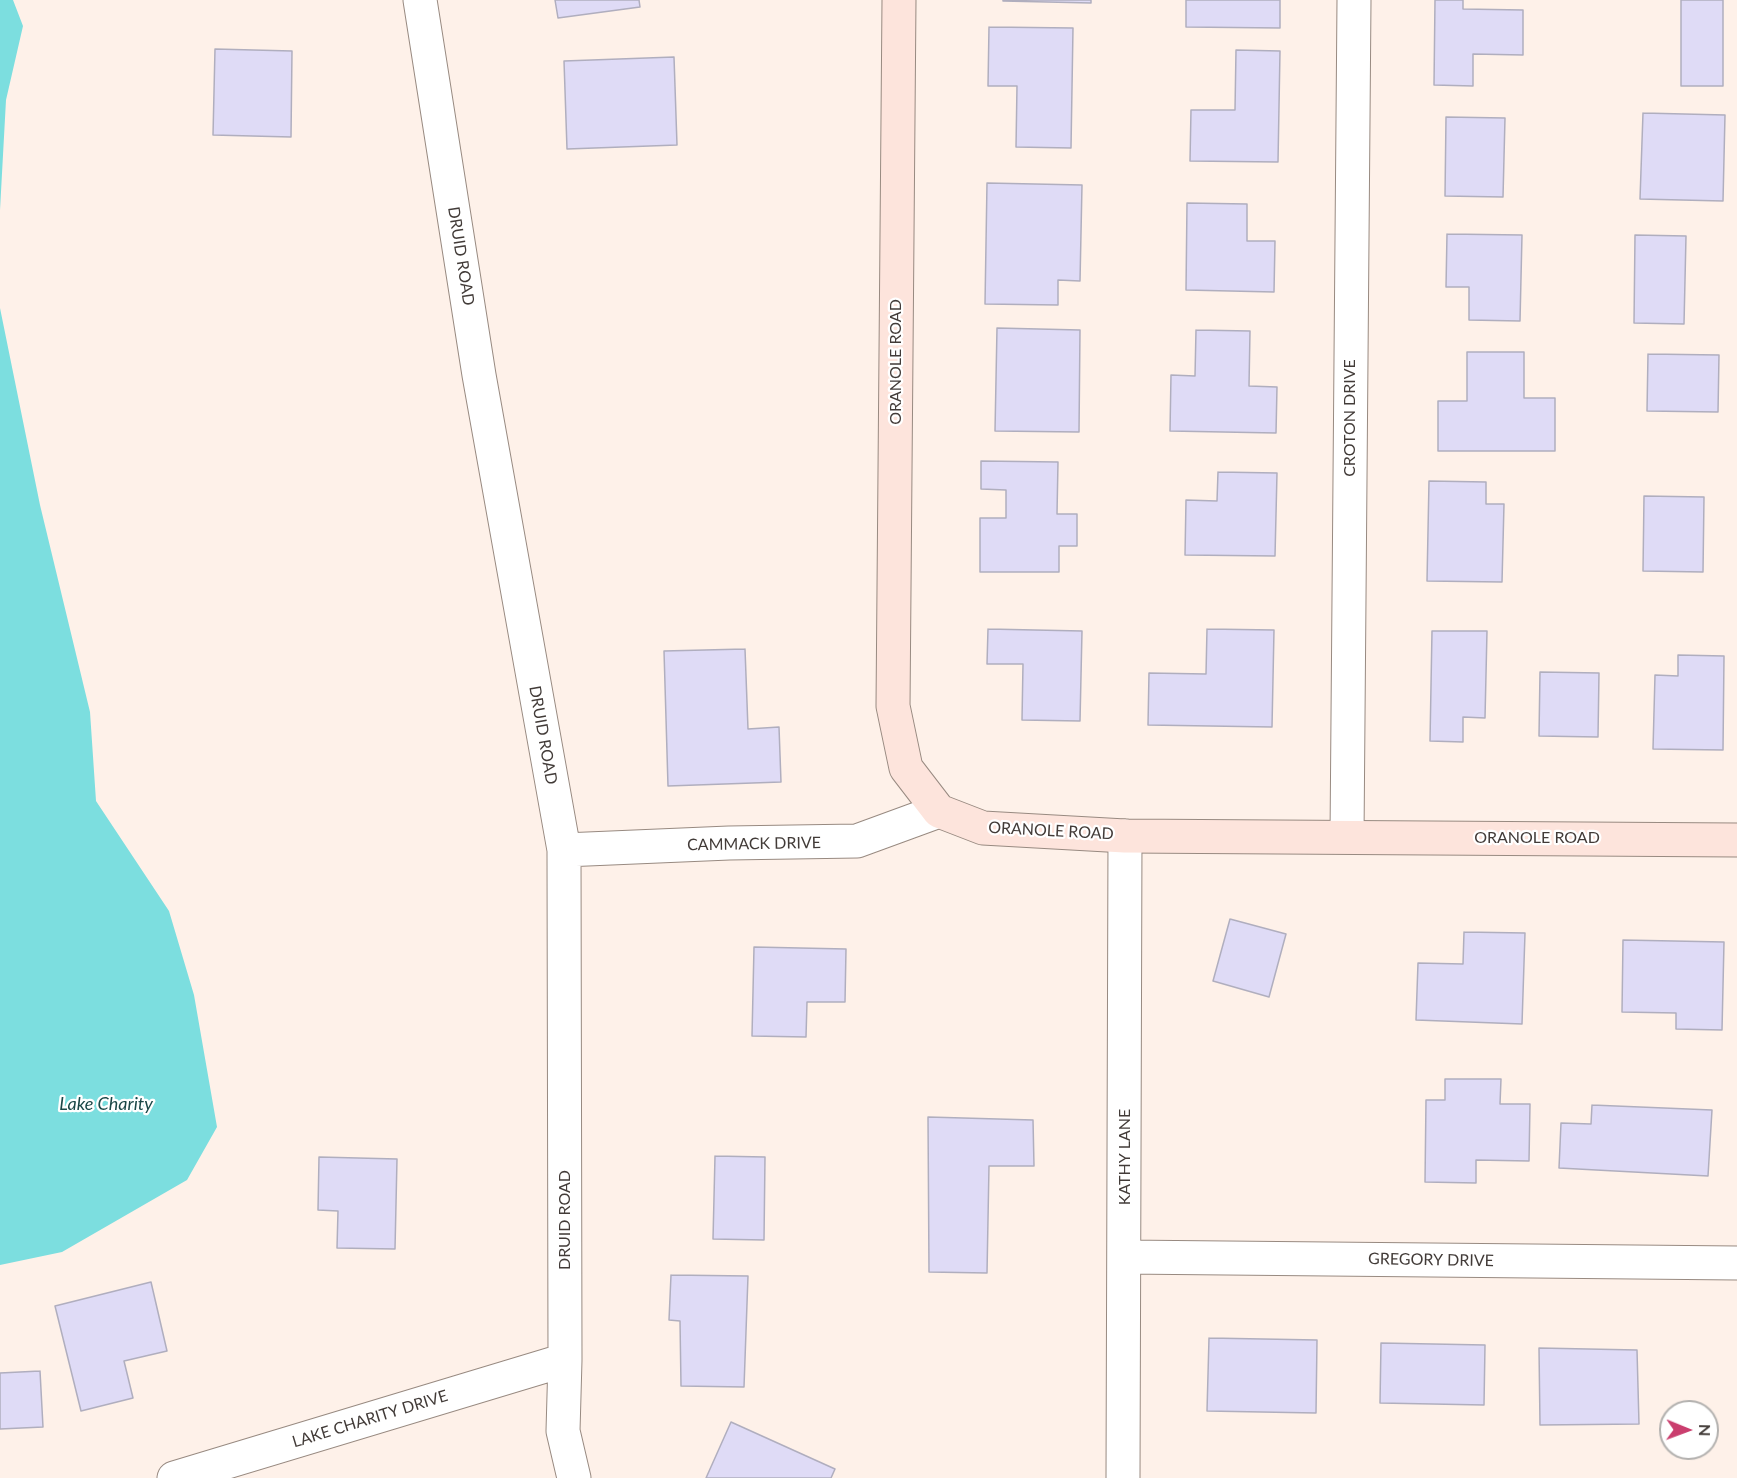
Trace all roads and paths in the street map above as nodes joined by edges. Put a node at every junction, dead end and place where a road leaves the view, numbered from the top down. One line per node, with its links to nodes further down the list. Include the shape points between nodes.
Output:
1 (420, 0): 8 (street, DRUID ROAD, via 481,387)
2 (899, 0): 4 (street, ORANOLE ROAD, via 893,706 906,768)
3 (1353, 0): 6 (street, CROTON DRIVE)
4 (939, 811): 5 (street, ORANOLE ROAD, via 983,828); 8 (street, CAMMACK DRIVE, via 857,841)
5 (1125, 836): 6 (street, ORANOLE ROAD); 9 (street, KATHY LANE)
6 (1347, 836): 7 (street, ORANOLE ROAD)
7 (1737, 840)
8 (564, 850): 11 (street, DRUID ROAD)
9 (1124, 1257): 10 (street, GREGORY DRIVE); 14 (street, KATHY LANE)
10 (1737, 1263)
11 (565, 1360): 12 (street, LAKE CHARITY DRIVE); 13 (street, DRUID ROAD, via 563,1431)
12 (174, 1478)
13 (574, 1478)
14 (1123, 1478)

